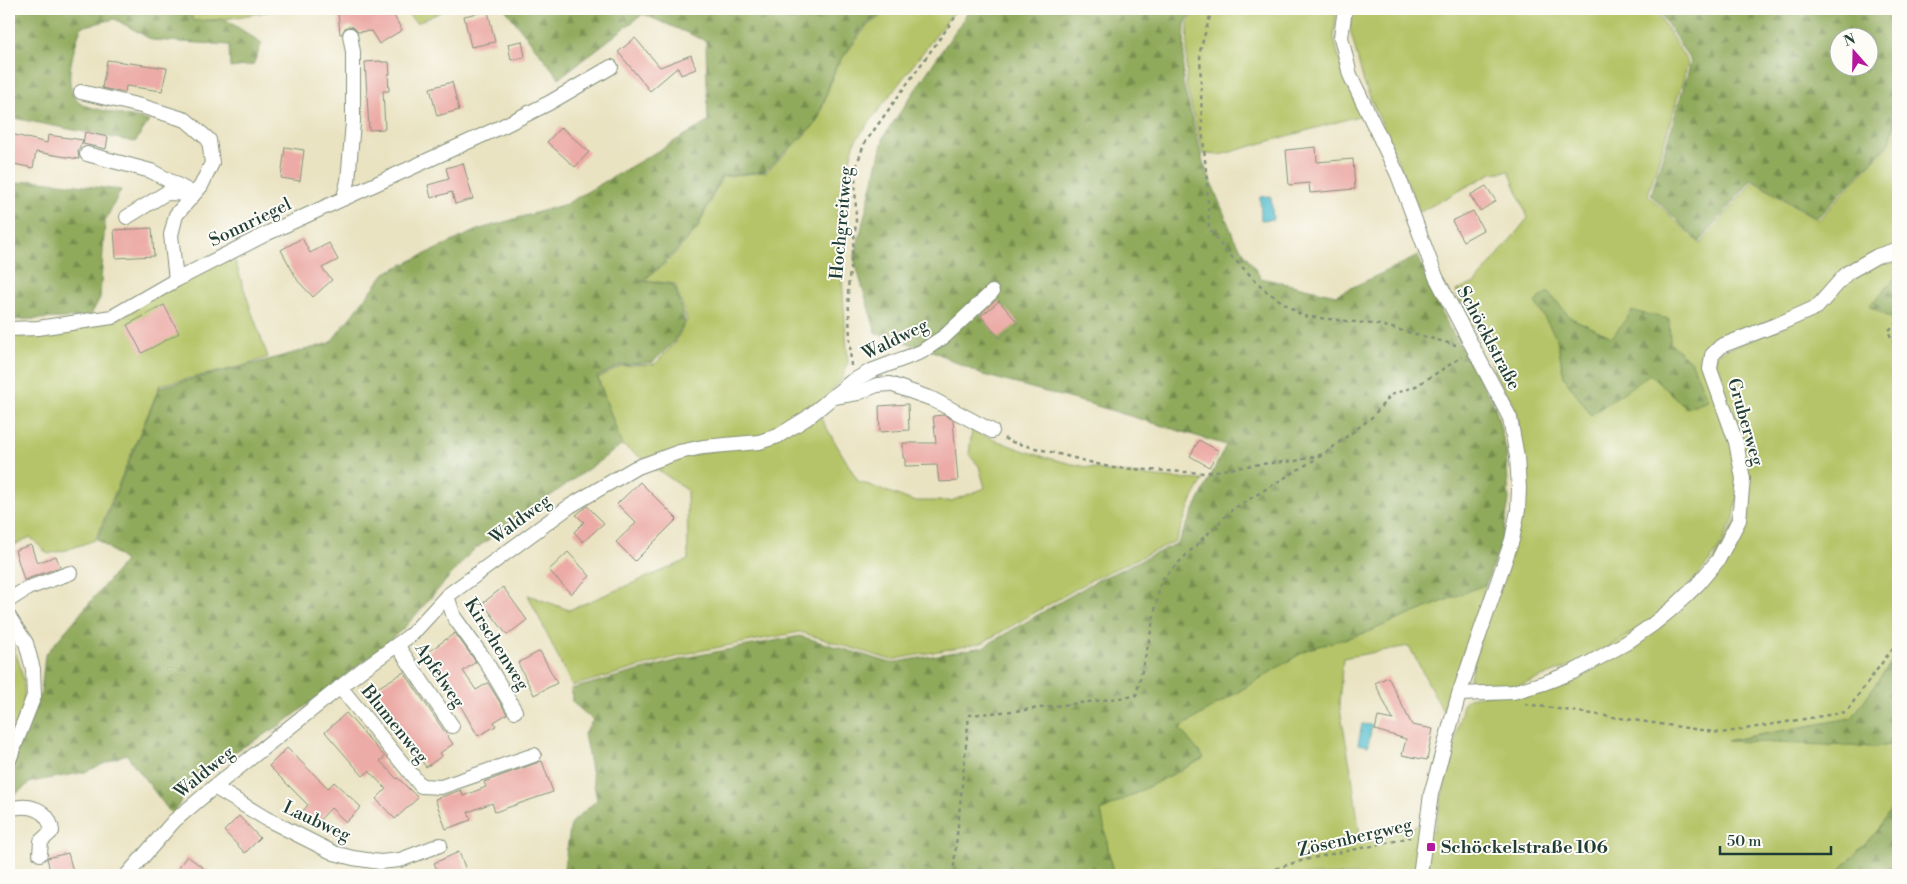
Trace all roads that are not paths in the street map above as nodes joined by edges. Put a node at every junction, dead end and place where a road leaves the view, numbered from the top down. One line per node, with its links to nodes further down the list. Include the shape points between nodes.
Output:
1 (1345, 9): 21 (street, Schöcklstraße, via 1341,37 1350,75 1398,176 1436,277 1510,418 1517,457 1518,510 1512,540)
2 (350, 35): 7 (street, via 353,122)
3 (611, 67): 7 (street, Sonnriegel, via 503,126)
4 (81, 92): 6 (street, via 186,120 209,140 212,164 202,186)
5 (87, 154): 6 (street, via 151,171)
6 (194, 194): 8 (street, via 166,193); 10 (street, via 176,215 170,235)
7 (344, 197): 10 (street, Sonnriegel)
8 (127, 217)
9 (1898, 249): 21 (street, Gruberweg, via 1847,273 1817,306 1721,346 1712,355 1710,369 1736,442 1743,479 1739,520 1718,560 1698,584 1652,625 1573,672 1513,692)
10 (176, 280): 12 (street, Sonnriegel, via 112,317)
11 (992, 292): 13 (street, Waldweg, via 945,336 921,352 851,382)
12 (9, 329)
13 (833, 397): 14 (street, via 890,384 932,399); 16 (street, Waldweg, via 778,436 758,442 679,452 635,468 570,506)
14 (992, 431)
15 (70, 573): 17 (street, via 28,588)
16 (447, 596): 19 (street, Waldweg, via 412,634); 22 (street, Kirschenweg, via 454,617)
17 (9, 600)
18 (9, 617): 25 (street, via 26,643 33,668 34,696)
19 (397, 645): 20 (street, Waldweg); 23 (street, Apfelweg)
20 (340, 687): 24 (street, Blumenweg, via 421,786 442,787); 26 (street, Waldweg)
21 (1458, 694): 31 (street, Schöcklstraße, via 1431,794)
22 (516, 711)
23 (452, 726)
24 (534, 755)
25 (9, 760)
26 (214, 787): 28 (street, Laubweg, via 265,818 353,858 380,862 400,860); 30 (street, Waldweg, via 174,821)
27 (9, 809): 29 (street, via 31,807 43,812 50,821 52,831 41,841)
28 (440, 845)
29 (40, 854)
30 (127, 875)
31 (1420, 875)

